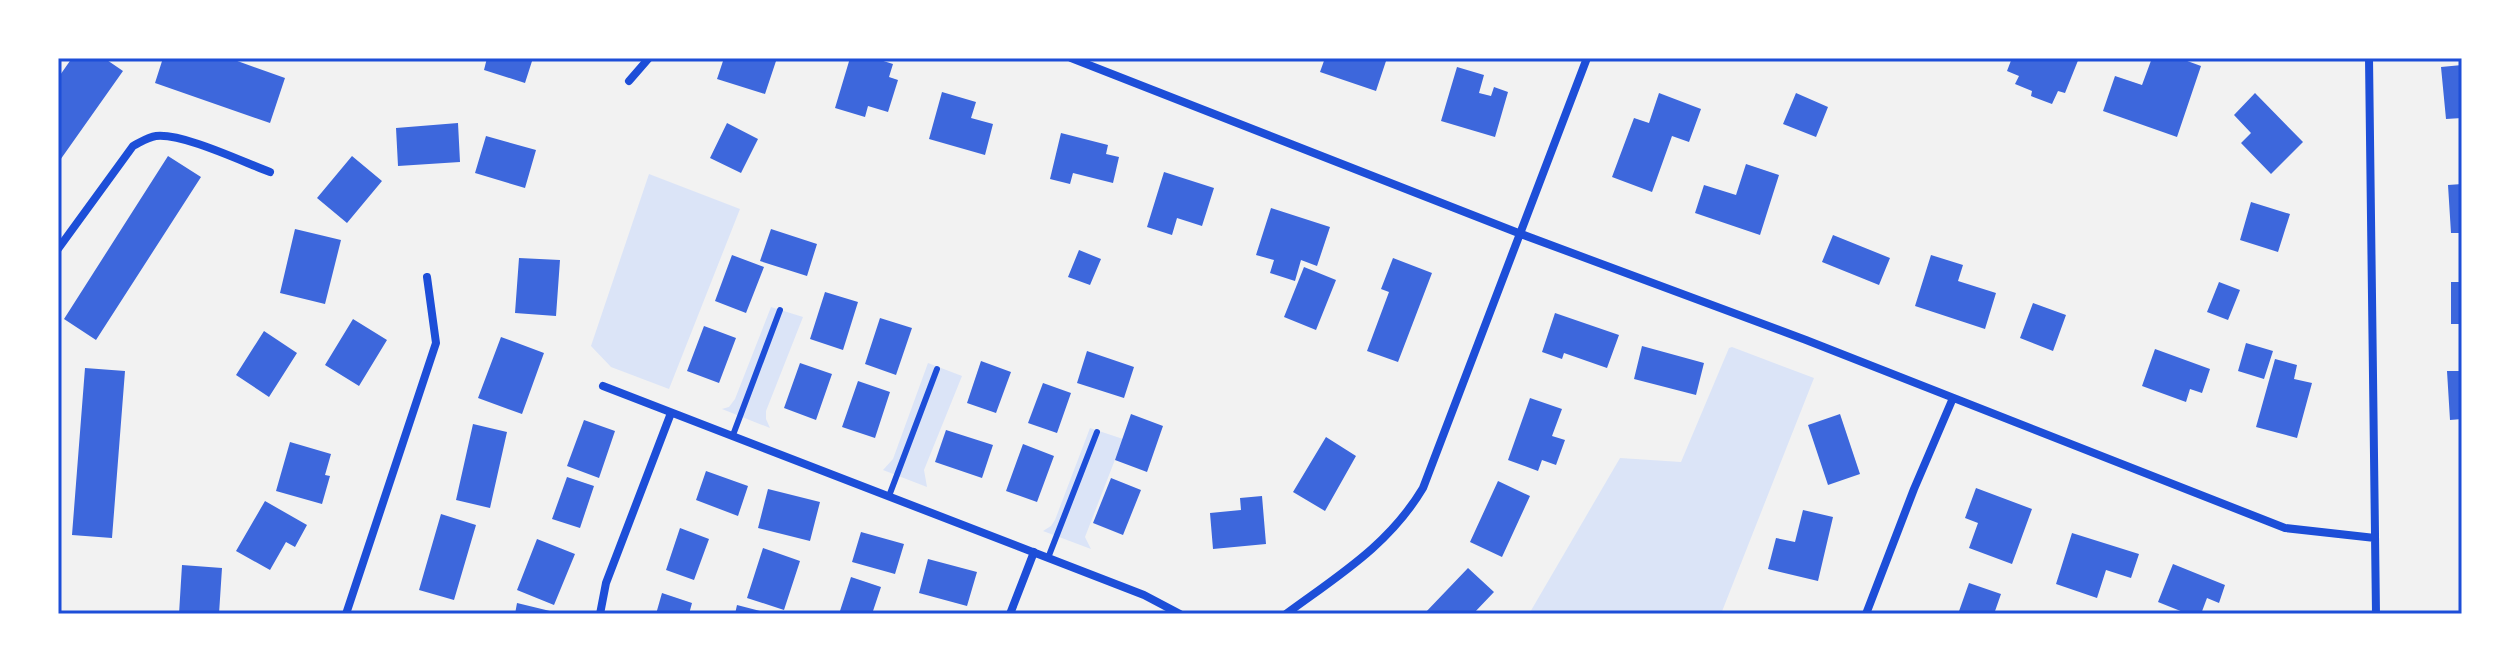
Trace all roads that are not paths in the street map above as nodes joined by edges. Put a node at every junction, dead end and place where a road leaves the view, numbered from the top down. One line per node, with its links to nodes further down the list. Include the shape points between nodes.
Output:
1 (649, 58): 5 (street)
2 (1071, 58): 7 (street)
3 (1587, 58): 7 (street)
4 (2369, 58): 18 (street)
5 (629, 81)
6 (270, 172): 8 (street, via 175,137 147,138 133,146)
7 (1521, 234): 13 (street); 25 (street, via 1431,471 1410,509 1374,550)
8 (58, 249)
9 (427, 277): 21 (street, via 436,343)
10 (780, 310): 16 (lane)
11 (937, 369): 17 (lane)
12 (603, 386): 14 (street)
13 (1953, 398): 18 (street, via 2285,528); 26 (street)
14 (671, 413): 16 (street); 22 (street, via 606,583)
15 (1097, 432): 20 (lane)
16 (733, 435): 17 (street)
17 (889, 496): 19 (street)
18 (2375, 538): 27 (street)
19 (1034, 552): 20 (street); 23 (street)
20 (1048, 558): 24 (street)
21 (346, 614)
22 (600, 614)
23 (1010, 614)
24 (1180, 614)
25 (1286, 614)
26 (1866, 614)
27 (2376, 614)

